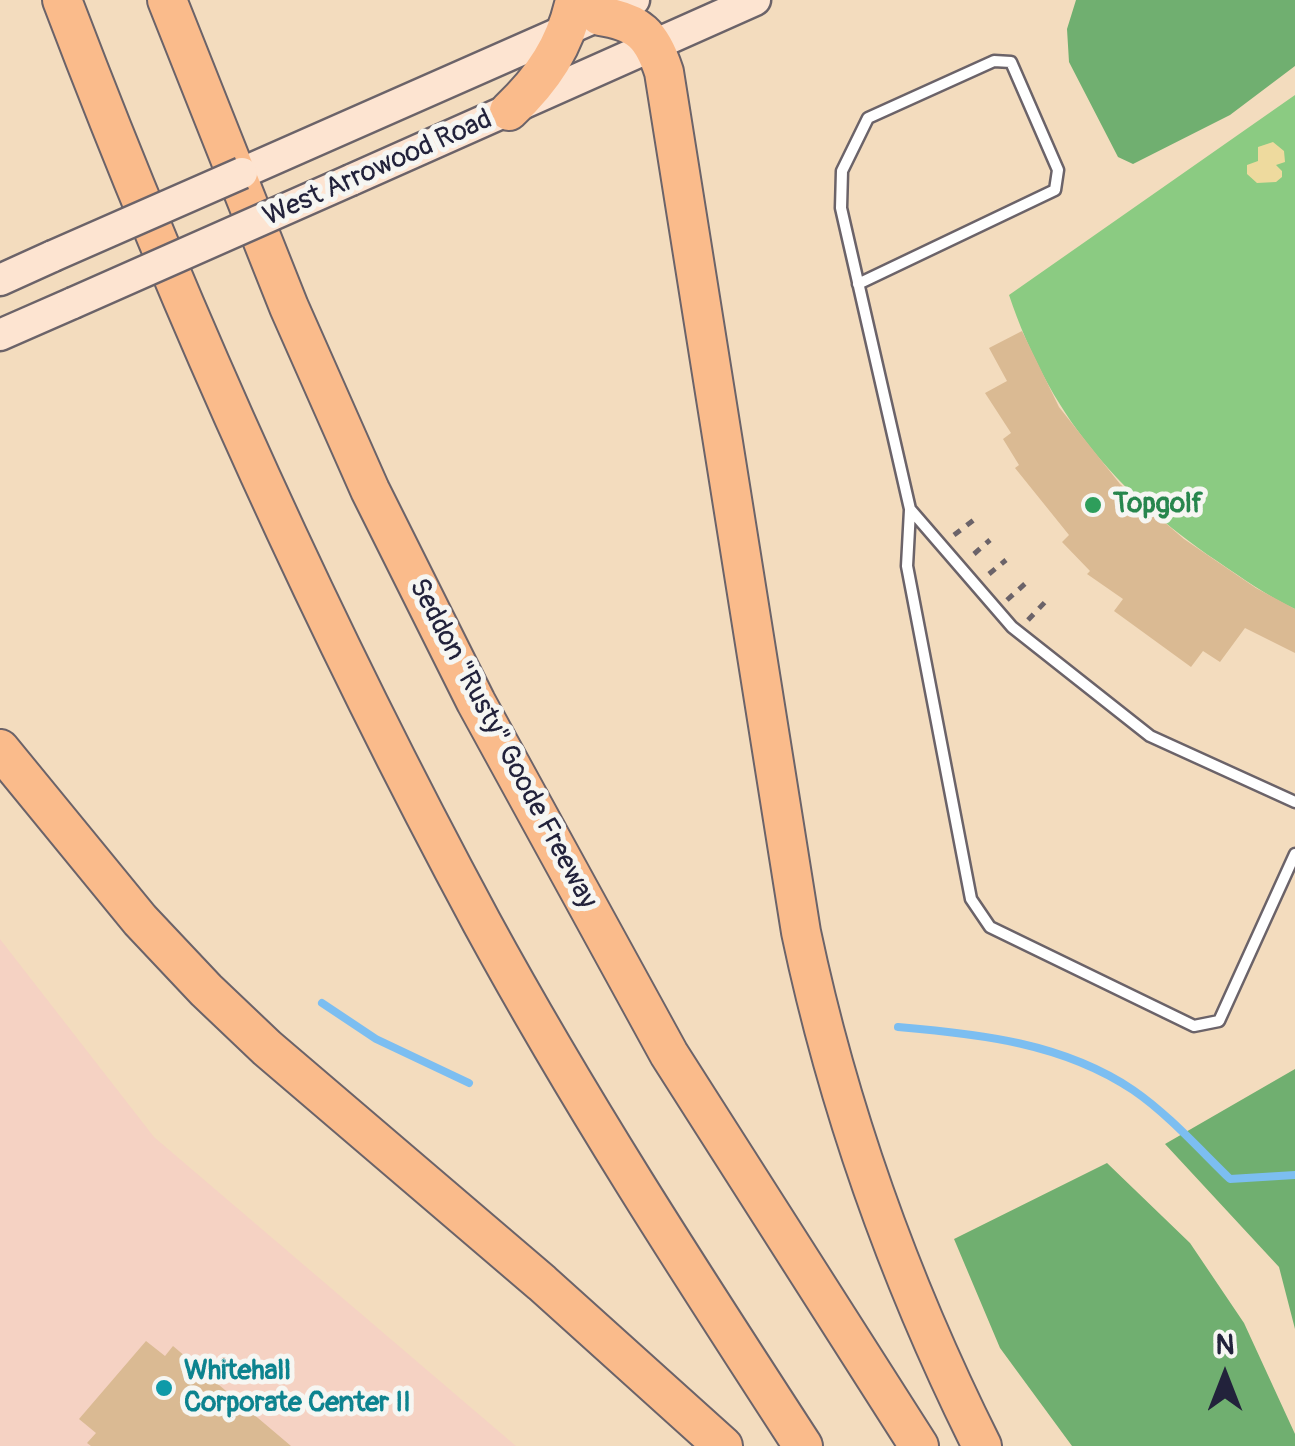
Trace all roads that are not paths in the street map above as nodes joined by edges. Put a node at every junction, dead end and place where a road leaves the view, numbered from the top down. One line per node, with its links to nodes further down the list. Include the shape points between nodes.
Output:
1 (62, 0): 16 (highway, via 176,288 362,690 483,925 690,1273)
2 (166, 0): 17 (highway, Seddon "Rusty" Goode Freeway, via 289,307 370,490 476,702 669,1054)
3 (634, 0): 5 (main road, West Arrowood Road)
4 (754, 0): 6 (main road, West Arrowood Road)
5 (580, 16): 6 (highway, via 630,22); 7 (highway, via 542,78); 8 (main road, West Arrowood Road, bridge)
6 (656, 45): 7 (main road, West Arrowood Road); 18 (highway, via 821,1026 882,1220)
7 (508, 111): 10 (main road, West Arrowood Road, bridge)
8 (0, 280)
9 (858, 284): 9 (lane, via 841,208 842,171 868,118 994,61 1012,62 1058,170 1056,190); 11 (lane)
10 (0, 335)
11 (910, 509): 13 (lane, via 1018,632 1150,736); 14 (lane, via 907,566 971,899 990,927 1194,1026 1219,1022)
12 (0, 750): 15 (highway, via 103,878 206,990)
13 (1295, 802)
14 (1295, 854)
15 (723, 1446)
16 (804, 1446)
17 (920, 1446)
18 (982, 1446)

